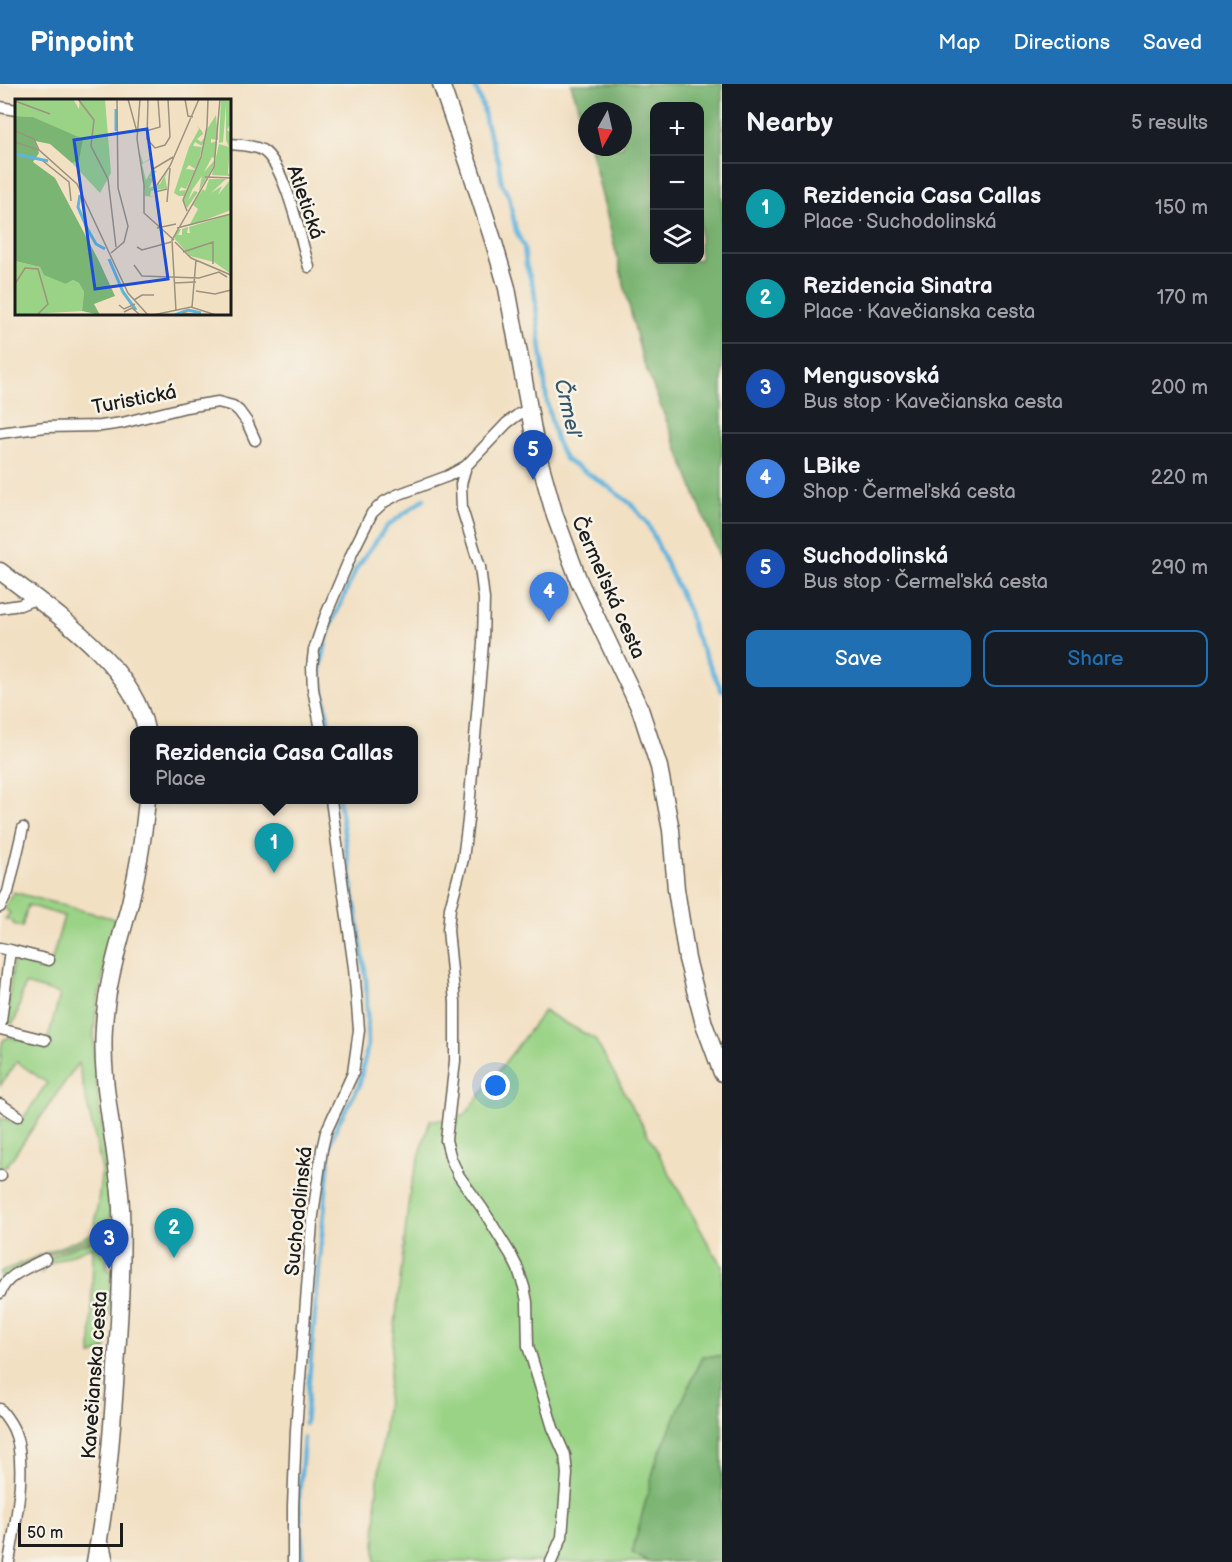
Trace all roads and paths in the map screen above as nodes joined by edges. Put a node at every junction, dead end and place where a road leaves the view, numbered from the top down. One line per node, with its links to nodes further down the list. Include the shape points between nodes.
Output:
1 (441, 84): 6 (main road, Čermeľská cesta, via 507,288)
2 (0, 107): 3 (street)
3 (15, 110)
4 (231, 144): 5 (street, Atletická, via 255,147 273,161 283,181)
5 (309, 267)
6 (529, 410): 9 (street, via 507,423); 23 (main road, Čermeľská cesta, via 539,461 568,555 651,739 668,812 687,959)
7 (0, 434): 8 (street, Turistická, via 122,423 218,402 239,411)
8 (255, 440)
9 (466, 466): 14 (street, via 391,499 369,519 314,650 312,667); 34 (street, via 460,484 462,509 480,567 483,643 467,830 448,930 455,1002 455,1061 446,1140 459,1176 505,1246 524,1287 528,1346 565,1455 567,1474 562,1537)
10 (0, 572): 11 (main road)
11 (35, 599): 12 (street); 13 (main road, via 85,638 115,671 130,691)
12 (0, 608)
13 (145, 726)
14 (320, 726)
15 (146, 804): 29 (main road, Kavečianska cesta, via 139,858 106,998 104,1060 122,1233 108,1484)
16 (332, 804): 33 (street, Suchodolinská, via 359,1030 353,1073 326,1132 312,1223 295,1441)
17 (23, 828): 18 (street, via 8,892)
18 (0, 908)
19 (5, 949): 20 (street); 21 (street)
20 (49, 960)
21 (0, 1029): 22 (street)
22 (45, 1040)
23 (722, 1073)
24 (0, 1104): 25 (street)
25 (18, 1116)
26 (45, 1259): 27 (street, via 10,1277)
27 (0, 1293)
28 (1, 1410): 30 (street, via 13,1428 20,1461 18,1506)
29 (99, 1538): 31 (main road, Kavečianska cesta); 32 (street)
30 (6, 1556)
31 (95, 1562)
32 (108, 1562)
33 (293, 1562)
34 (551, 1562)

